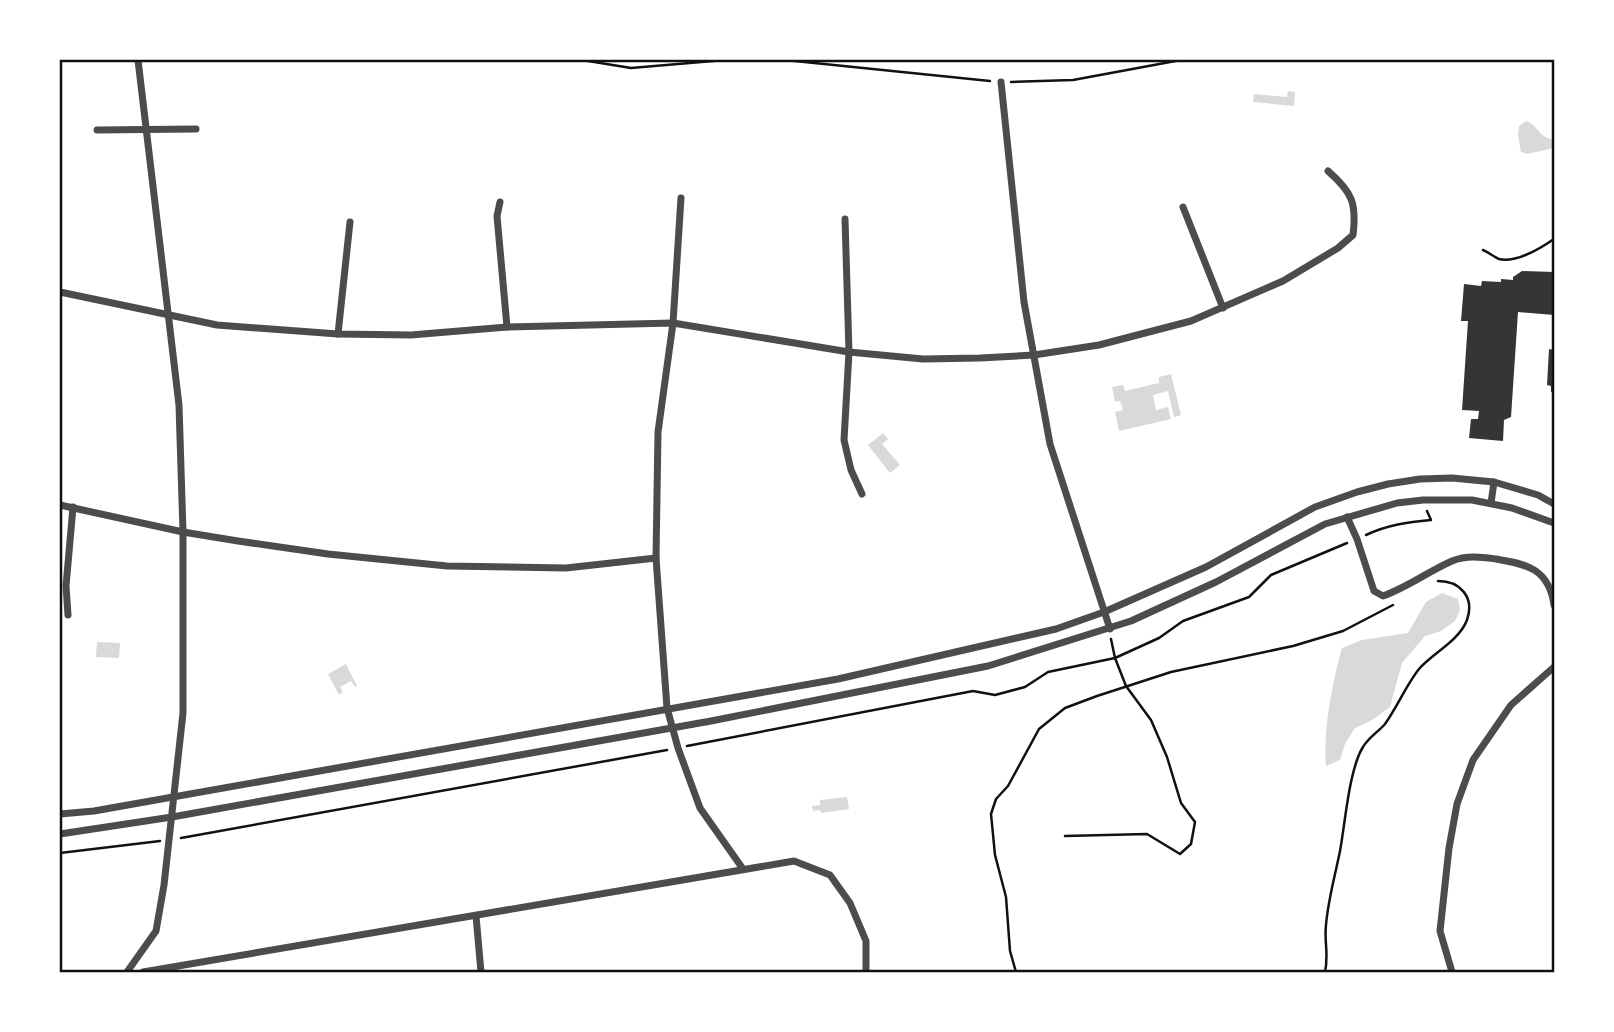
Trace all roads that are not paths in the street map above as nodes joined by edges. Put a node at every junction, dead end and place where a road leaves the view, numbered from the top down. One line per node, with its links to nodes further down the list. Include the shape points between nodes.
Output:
1 (138, 60): 5 (street)
2 (1001, 82): 19 (street, via 1024,302)
3 (196, 129): 5 (street)
4 (97, 130): 5 (street)
5 (146, 130): 14 (street)
6 (1328, 171): 13 (street, via 1351,195 1356,214 1353,235 1283,281)
7 (681, 198): 15 (street)
8 (500, 202): 16 (street, via 497,216)
9 (1183, 206): 13 (street)
10 (845, 219): 18 (street)
11 (350, 222): 17 (street)
12 (60, 292): 14 (street)
13 (1223, 308): 19 (street, via 1099,345)
14 (170, 313): 17 (street, via 217,325); 28 (street, via 179,404)
15 (673, 323): 16 (street); 18 (street); 29 (street, via 658,432)
16 (507, 327): 17 (street, via 411,335)
17 (338, 334)
18 (849, 352): 19 (street, via 923,359); 21 (street, via 844,440)
19 (1034, 355): 31 (street, via 1050,444)
20 (1494, 482): 22 (street); 23 (street); 31 (street, via 1420,479 1357,492 1315,507 1206,567)
21 (862, 494)
22 (1491, 503): 26 (street, via 1423,500); 27 (street)
23 (1555, 504)
24 (60, 505): 25 (street)
25 (73, 507): 28 (street); 32 (street)
26 (1347, 517): 30 (street, via 1374,591 1384,596 1454,560 1476,556 1526,564 1548,584); 33 (street)
27 (1555, 523)
28 (183, 531): 29 (street, via 328,554 447,565 566,568); 37 (street, via 183,713)
29 (656, 558): 35 (street)
30 (1555, 605)
31 (1104, 612): 33 (street); 35 (street, via 1056,629 838,679)
32 (68, 615)
33 (1110, 629): 36 (street, via 988,666)
34 (1555, 667): 47 (street, via 1505,713 1473,760 1457,804 1440,930)
35 (667, 708): 36 (street); 37 (street)
36 (673, 727): 39 (street); 41 (street, via 700,808)
37 (173, 796): 38 (street); 39 (street)
38 (60, 814)
39 (172, 817): 40 (street); 43 (street, via 156,931)
40 (60, 834)
41 (743, 869): 42 (street); 46 (street, via 794,862 830,874 850,903 866,941)
42 (476, 916): 44 (street); 45 (street)
43 (127, 972)
44 (143, 972)
45 (481, 972)
46 (866, 972)
47 (1452, 972)

